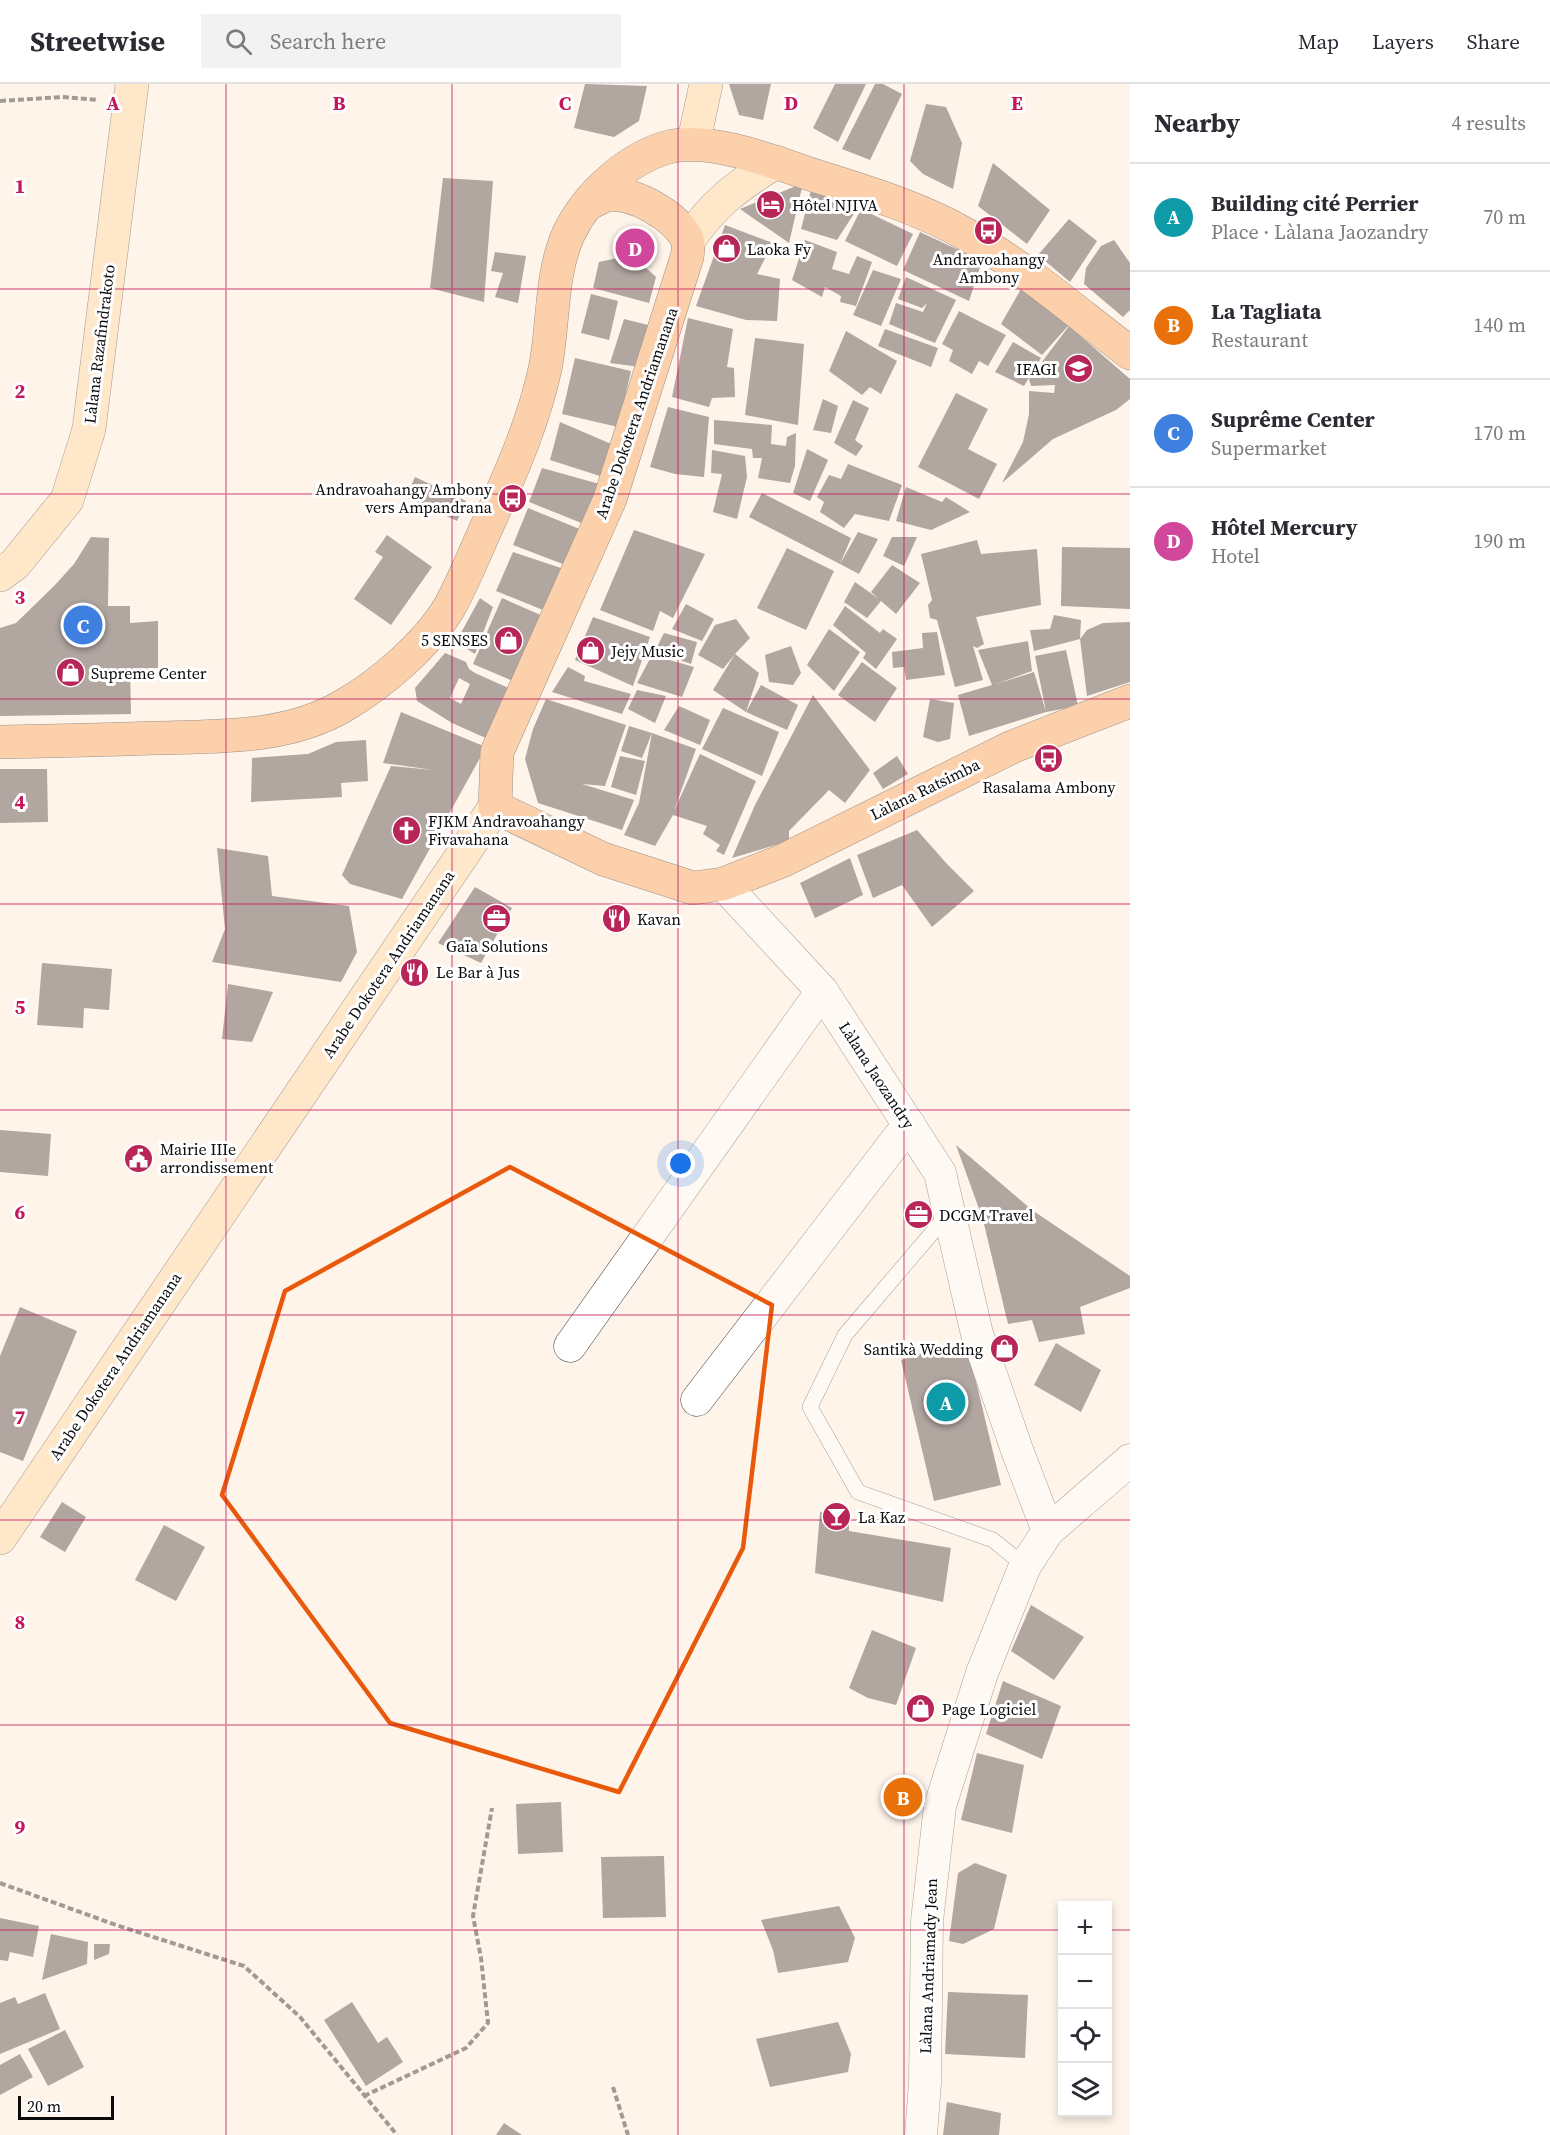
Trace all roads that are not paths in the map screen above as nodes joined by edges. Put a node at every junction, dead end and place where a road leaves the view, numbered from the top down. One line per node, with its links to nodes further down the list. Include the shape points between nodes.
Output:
1 (706, 84): 3 (street)
2 (131, 93): 8 (street, Làlana Razafindrakoto, via 88,429 67,500 15,564)
3 (693, 145): 4 (main road); 5 (main road, via 674,146 635,162 603,185)
4 (776, 162): 6 (street, via 743,182 708,212); 7 (main road, via 873,193 967,234)
5 (590, 203): 6 (main road, via 607,195 635,200 676,222); 10 (main road, via 579,215 563,249 544,370 519,455 448,610 404,660 341,708 296,725 226,738)
6 (688, 241): 11 (main road, Arabe Dokotera Andriamanana, via 682,280 610,498 497,752)
7 (1130, 353)
8 (0, 575)
9 (1130, 701): 12 (main road, Làlana Ratsimba, via 1012,747 782,861)
10 (0, 742)
11 (495, 807): 12 (main road, via 603,859 693,888); 20 (street, Arabe Dokotera Andriamanana)
12 (723, 884): 13 (street, Làlana Jaozandry)
13 (822, 991): 14 (street, Làlana Jaozandry); 16 (street)
14 (909, 1124): 15 (street, Làlana Jaozandry, via 940,1173); 17 (street)
15 (950, 1212): 19 (street, Làlana Jaozandry, via 977,1334); 21 (lane, via 845,1335 810,1407 858,1492 993,1540)
16 (570, 1346)
17 (697, 1400)
18 (1130, 1460): 19 (street, Làlana Andriamady Jean)
19 (1048, 1531): 21 (street, Làlana Andriamady Jean)
20 (0, 1538)
21 (1025, 1566): 22 (street, Làlana Andriamady Jean, via 982,1673 940,1806 927,1921)
22 (921, 2135)

